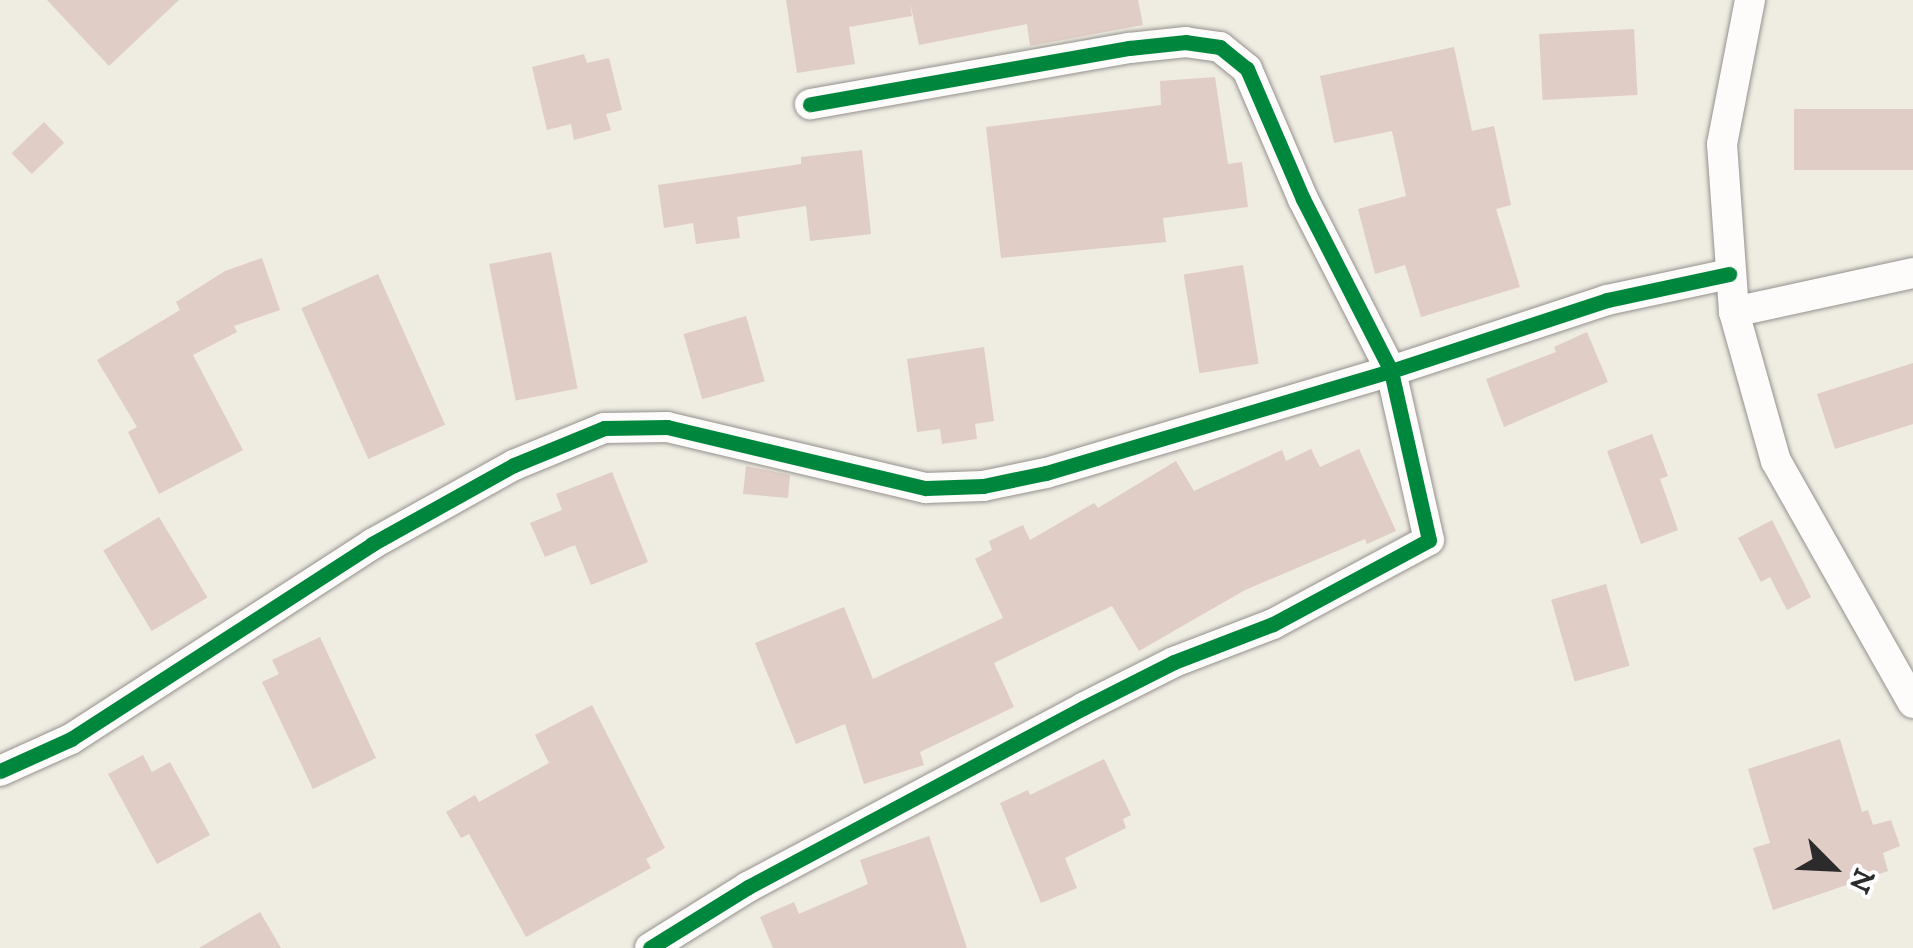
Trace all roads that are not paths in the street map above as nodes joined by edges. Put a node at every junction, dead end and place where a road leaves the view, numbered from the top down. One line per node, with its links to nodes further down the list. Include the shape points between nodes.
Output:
1 (1750, 0): 4 (street, via 1722,144)
2 (810, 104): 6 (street, via 1129,48 1186,42 1220,47 1247,69 1303,199)
3 (1913, 273): 5 (street)
4 (1728, 274): 5 (street); 6 (street, via 1606,300)
5 (1734, 312): 7 (street, via 1776,461)
6 (1390, 371): 8 (street, via 983,486 926,488 667,427 604,428 514,465 372,544 72,739); 9 (street, via 1429,540 1273,624 1174,662 1084,708 748,887)
7 (1913, 703)
8 (0, 771)
9 (650, 948)

